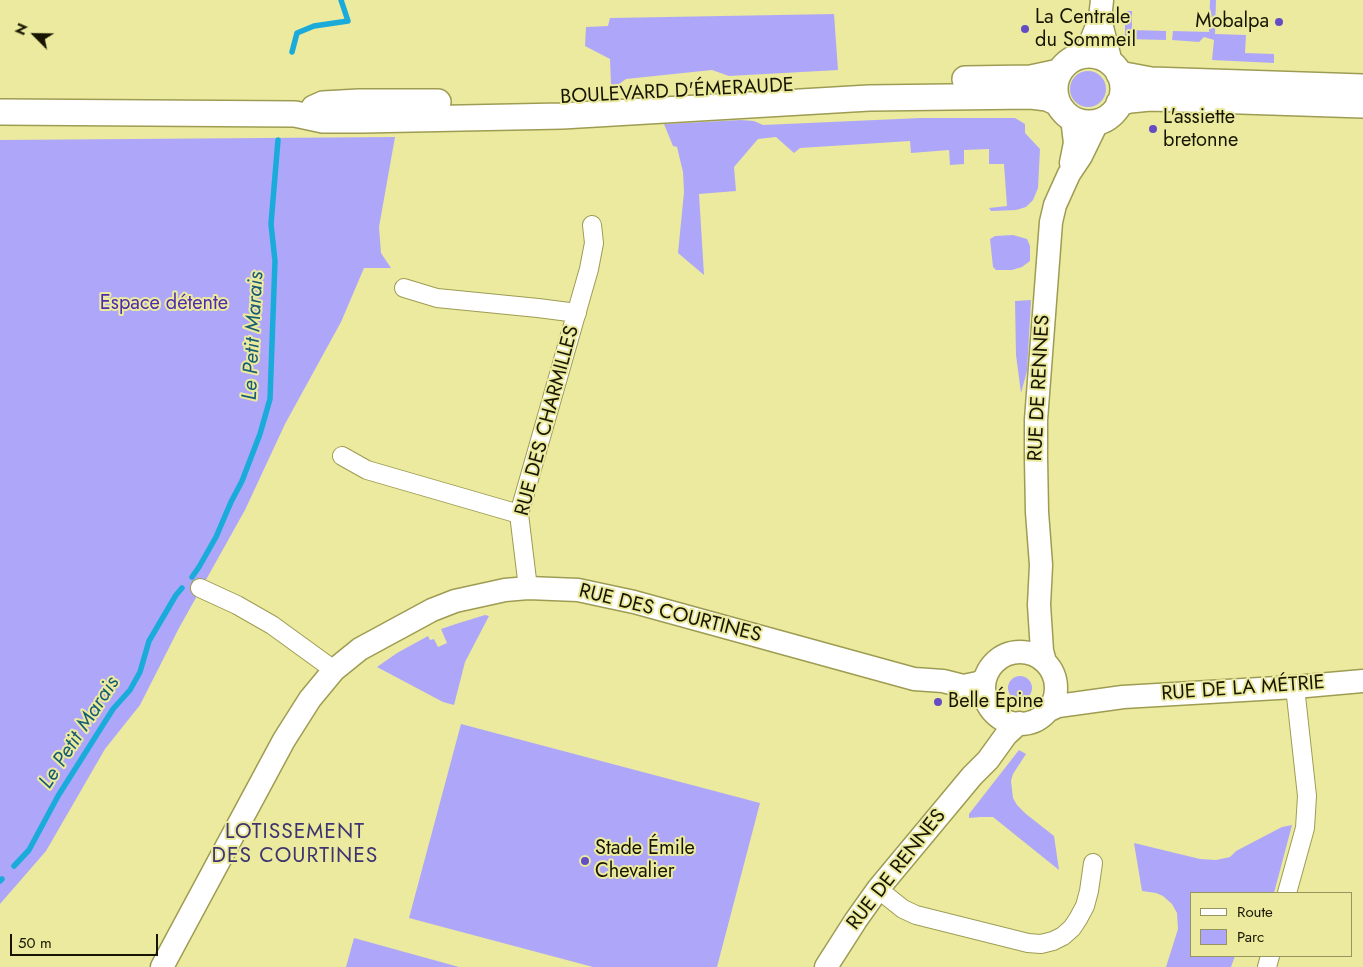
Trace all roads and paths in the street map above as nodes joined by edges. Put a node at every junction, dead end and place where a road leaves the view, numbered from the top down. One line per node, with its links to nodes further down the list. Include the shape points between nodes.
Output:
1 (1101, 9): 2 (street); 3 (street)
2 (1085, 55): 3 (main road, via 1099,56); 4 (main road, via 1073,59)
3 (1115, 69): 5 (main road, via 1151,80); 6 (main road, via 1122,89)
4 (1059, 72): 8 (main road, via 1055,87); 10 (main road, BOULEVARD D'ÉMERAUDE, via 1031,78 862,82 648,97 359,102 323,104)
5 (1363, 87)
6 (1119, 103): 7 (main road, via 1150,98); 11 (main road)
7 (1363, 105)
8 (1065, 111): 10 (main road, via 1047,98 956,96 562,116 323,120); 11 (main road, via 1084,122); 12 (street, RUE DE RENNES, via 1075,143)
9 (0, 112): 10 (main road)
10 (295, 114)
11 (1098, 121): 12 (street, RUE DE RENNES)
12 (1068, 174): 20 (street, RUE DE RENNES, via 1052,214 1036,420 1041,565)
13 (592, 225): 15 (street, RUE DES CHARMILLES, via 594,243)
14 (404, 288): 15 (street, RUE DES CHARMILLES, via 437,298)
15 (577, 314): 17 (street, RUE DES CHARMILLES)
16 (342, 456): 17 (street, via 367,470)
17 (519, 514): 19 (street, RUE DES CHARMILLES)
18 (200, 588): 22 (street, via 272,625)
19 (528, 588): 22 (street, RUE DES COURTINES, via 470,597 432,610 360,649); 24 (street, RUE DES COURTINES, via 578,590 634,602)
20 (1039, 605): 21 (street, RUE DE RENNES, via 1031,634); 23 (street, RUE DE RENNES, via 1042,651)
21 (1021, 652): 23 (street, via 1034,655); 25 (street, via 995,662)
22 (334, 670): 36 (street, RUE DES COURTINES, via 310,699 284,740)
23 (1050, 670): 28 (street, RUE DE LA MÉTRIE, via 1086,692); 30 (street, via 1055,692)
24 (914, 679): 25 (street, RUE DES COURTINES, via 963,686); 29 (street, RUE DES COURTINES)
25 (985, 679): 29 (street, via 984,692)
26 (1363, 681): 27 (street, RUE DE LA MÉTRIE)
27 (1295, 687): 28 (street, RUE DE LA MÉTRIE); 35 (street, via 1307,796 1305,828)
28 (1123, 697): 30 (street, RUE DE LA MÉTRIE, via 1065,705)
29 (992, 709): 31 (street, via 1006,720); 32 (street, RUE DE RENNES, via 996,732)
30 (1047, 711): 31 (street, via 1034,720)
31 (1019, 723): 32 (street, RUE DE RENNES)
32 (972, 776): 34 (street, RUE DE RENNES)
33 (1093, 863): 34 (street, via 1089,890 1078,919 1063,936 1042,944 916,915)
34 (878, 889): 37 (street, RUE DE RENNES)
35 (1287, 892)
36 (162, 967)
37 (826, 967)

